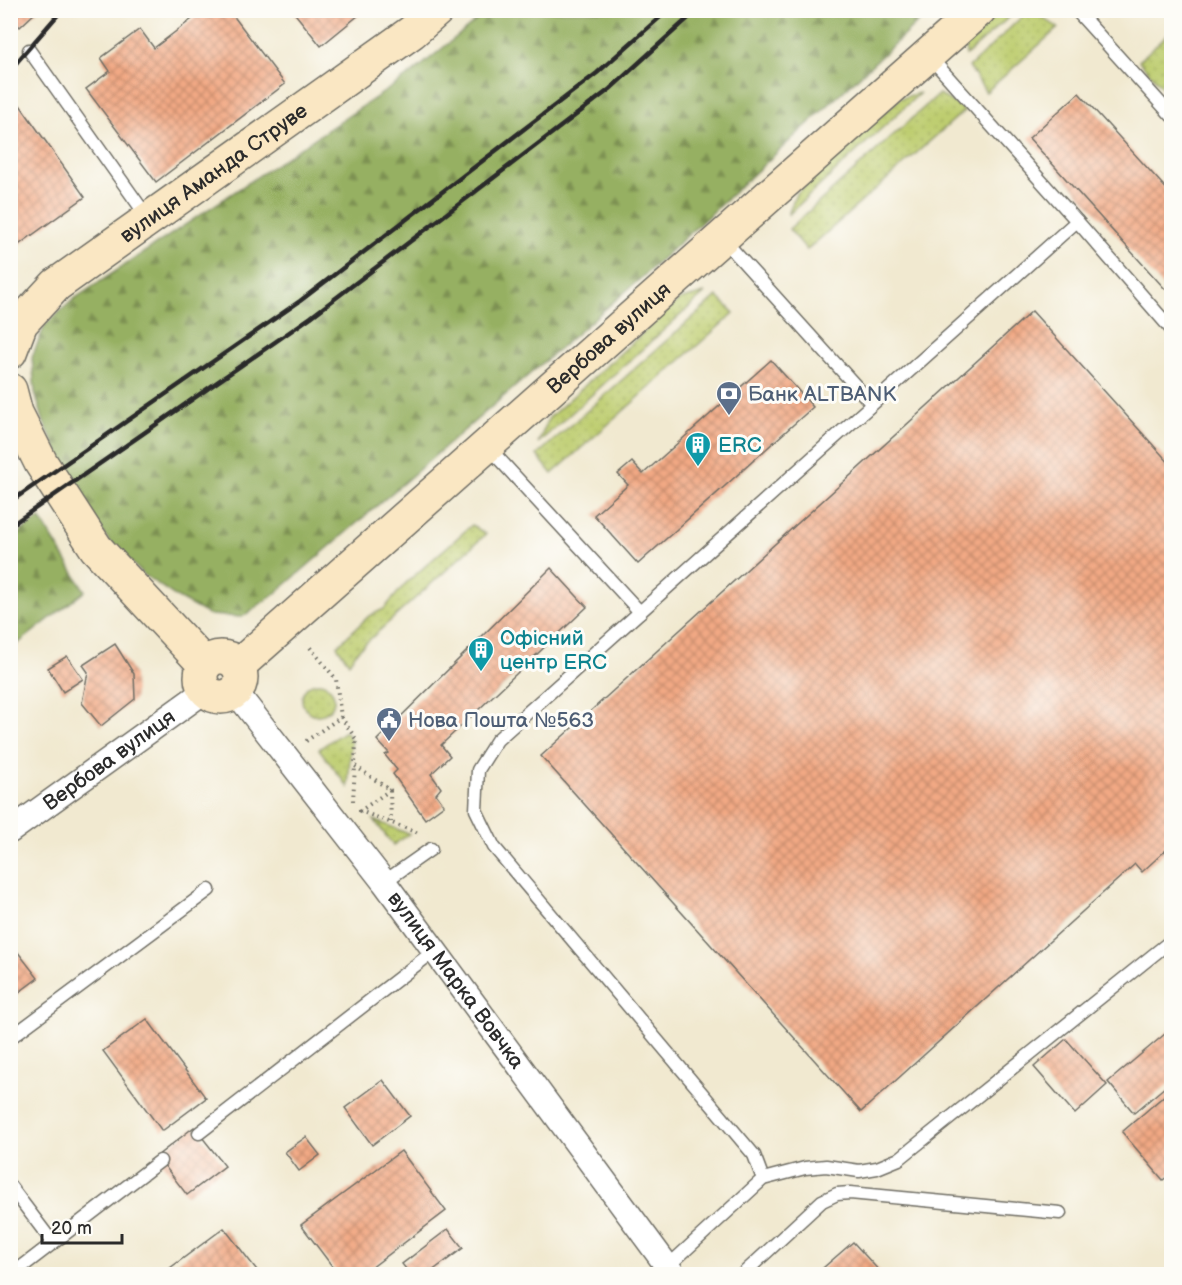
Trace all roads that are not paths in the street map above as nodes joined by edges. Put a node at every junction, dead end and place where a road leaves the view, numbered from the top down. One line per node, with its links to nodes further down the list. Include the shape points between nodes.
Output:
1 (437, 10): 7 (main road, вулиця Аманда Струве, via 412,32)
2 (979, 10): 5 (main road, Вербова вулиця)
3 (1076, 10): 6 (lane)
4 (29, 50): 7 (lane)
5 (929, 55): 8 (lane); 9 (main road, Вербова вулиця)
6 (1172, 116)
7 (148, 219): 11 (main road, вулиця Аманда Струве, via 56,285 21,322)
8 (1077, 220): 10 (lane); 13 (lane)
9 (722, 238): 13 (lane); 14 (main road, Вербова вулиця)
10 (1172, 330)
11 (10, 352)
12 (10, 390): 16 (main road, via 16,413 41,463 96,548)
13 (872, 404): 15 (lane)
14 (488, 446): 15 (lane); 16 (main road, Вербова вулиця)
15 (640, 612): 26 (lane, via 496,740 478,770 476,810 494,847 754,1155)
16 (221, 678): 17 (street, Вербова вулиця); 19 (street, вулиця Марка Вовчка)
17 (10, 831)
18 (431, 849): 19 (lane)
19 (384, 882): 22 (street, вулиця Марка Вовчка)
20 (209, 890): 23 (lane)
21 (1172, 940): 26 (lane, via 899,1159 859,1171 826,1166)
22 (434, 951): 24 (lane); 30 (street, вулиця Марка Вовчка)
23 (10, 1038)
24 (199, 1133)
25 (160, 1161): 29 (lane)
26 (763, 1179): 30 (lane)
27 (10, 1186): 29 (lane)
28 (1060, 1214): 32 (lane, via 837,1194 822,1201)
29 (53, 1243): 31 (lane)
30 (670, 1271)
31 (15, 1275)
32 (743, 1275)

